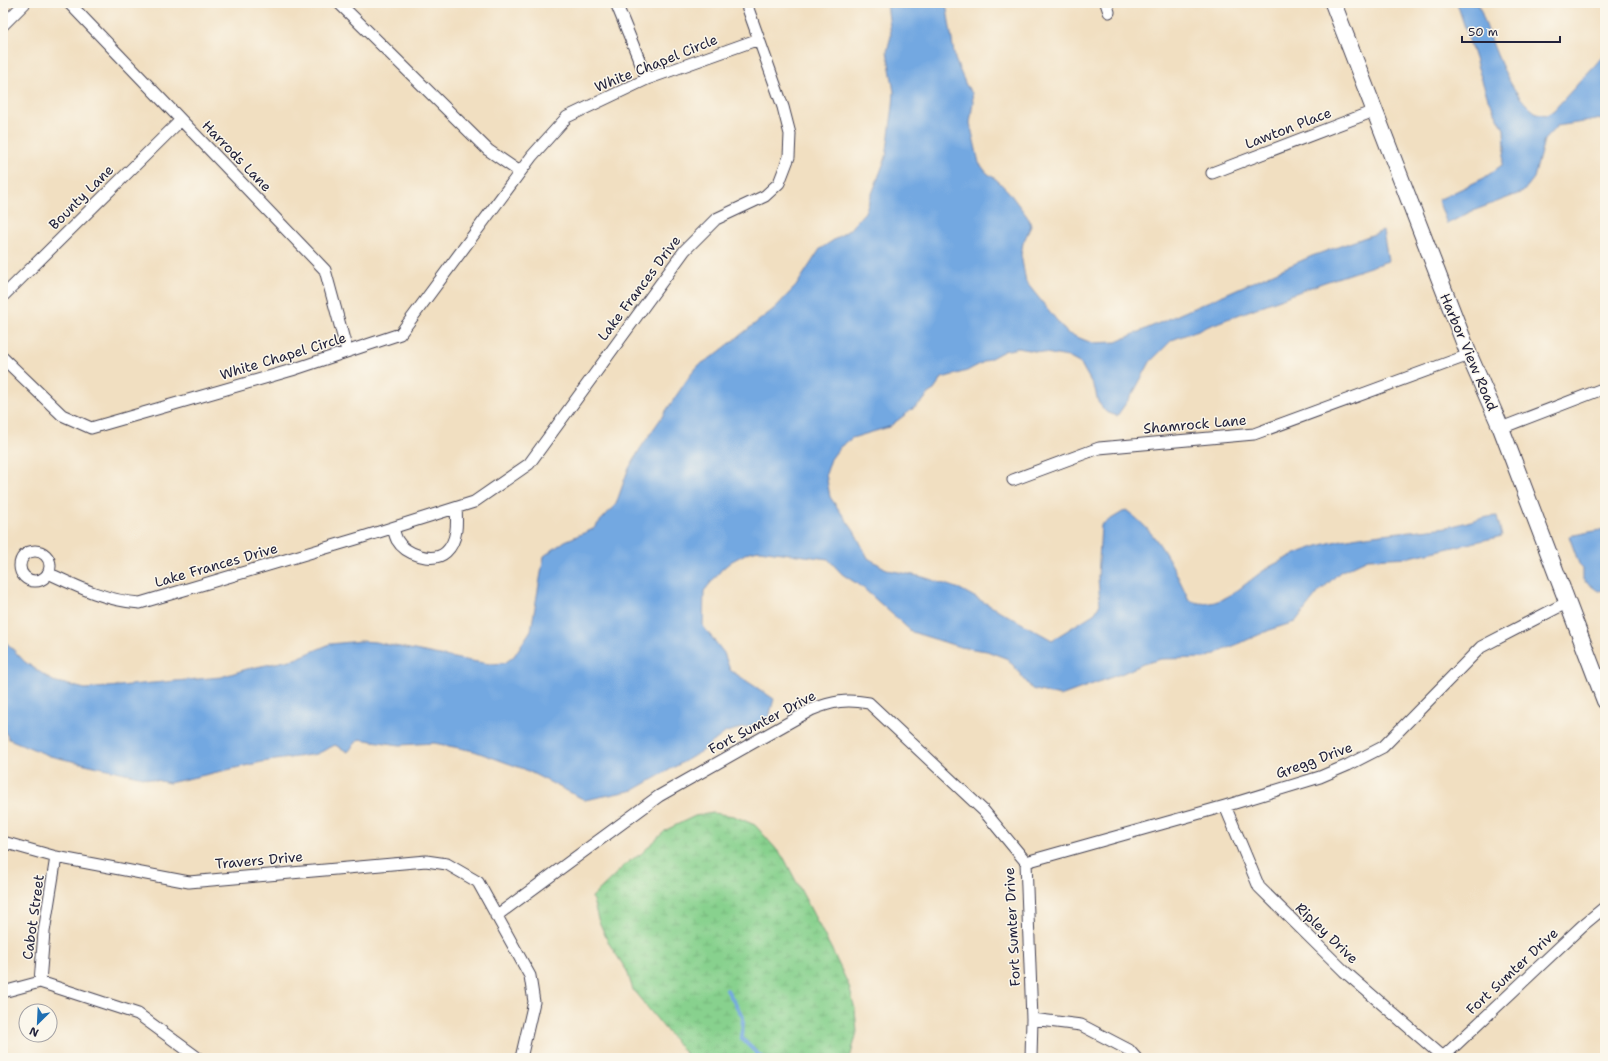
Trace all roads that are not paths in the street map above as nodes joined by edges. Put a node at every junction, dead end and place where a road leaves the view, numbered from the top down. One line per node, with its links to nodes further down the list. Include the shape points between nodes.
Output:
1 (25, 3): 7 (street)
2 (68, 3): 11 (street, Harrods Lane)
3 (339, 3): 12 (street, via 488,150)
4 (616, 3): 9 (street)
5 (746, 3): 8 (street, Lake Frances Drive)
6 (1333, 3): 10 (main road, Harbor View Road)
7 (3, 25)
8 (759, 39): 9 (street, White Chapel Circle); 21 (street, Lake Frances Drive, via 790,134 789,157 780,183 765,196 716,219 685,250 529,464 474,502)
9 (647, 79): 12 (street, White Chapel Circle, via 567,116)
10 (1374, 111): 13 (street, Lawton Place); 16 (main road, Harbor View Road)
11 (181, 120): 14 (street, Bounty Lane); 15 (street, Harrods Lane, via 325,270)
12 (520, 172): 15 (street, White Chapel Circle, via 400,334)
13 (1212, 173)
14 (3, 296)
15 (347, 351): 17 (street, White Chapel Circle, via 292,370 91,428 62,415)
16 (1469, 355): 19 (main road, Harbor View Road); 20 (street, Shamrock Lane, via 1254,434 1099,448)
17 (3, 358)
18 (1605, 388): 19 (street)
19 (1501, 428): 24 (main road, Harbor View Road)
20 (1013, 480)
21 (456, 508): 22 (street, Lake Frances Drive); 22 (street, via 455,538 445,553 434,558 416,554 404,547 397,540)
22 (393, 528): 23 (street, Lake Frances Drive, via 140,603 124,602 84,590)
23 (48, 573)
24 (1568, 602): 25 (main road, Harbor View Road); 26 (street, Gregg Drive, via 1481,647 1383,747 1348,766)
25 (1605, 701)
26 (1224, 806): 29 (street, Gregg Drive); 35 (street, Ripley Drive, via 1259,887 1344,971)
27 (3, 842): 28 (street, Travers Drive)
28 (56, 857): 31 (street, Travers Drive, via 189,882 426,861 447,864 478,882); 32 (street, Cabot Street, via 44,932)
29 (1026, 862): 31 (street, Fort Sumter Drive, via 984,812 869,703 851,700 832,702 811,710 659,796); 34 (street, Fort Sumter Drive)
30 (1605, 907): 35 (street, Fort Sumter Drive)
31 (496, 916): 37 (street, via 530,976 534,1002)
32 (40, 982): 33 (street); 36 (street, via 138,1014)
33 (3, 992)
34 (1032, 1019): 38 (street, Fort Sumter Drive); 39 (street, via 1080,1026 1129,1050)
35 (1442, 1057)
36 (198, 1058)
37 (521, 1058)
38 (1032, 1058)
39 (1136, 1058)

